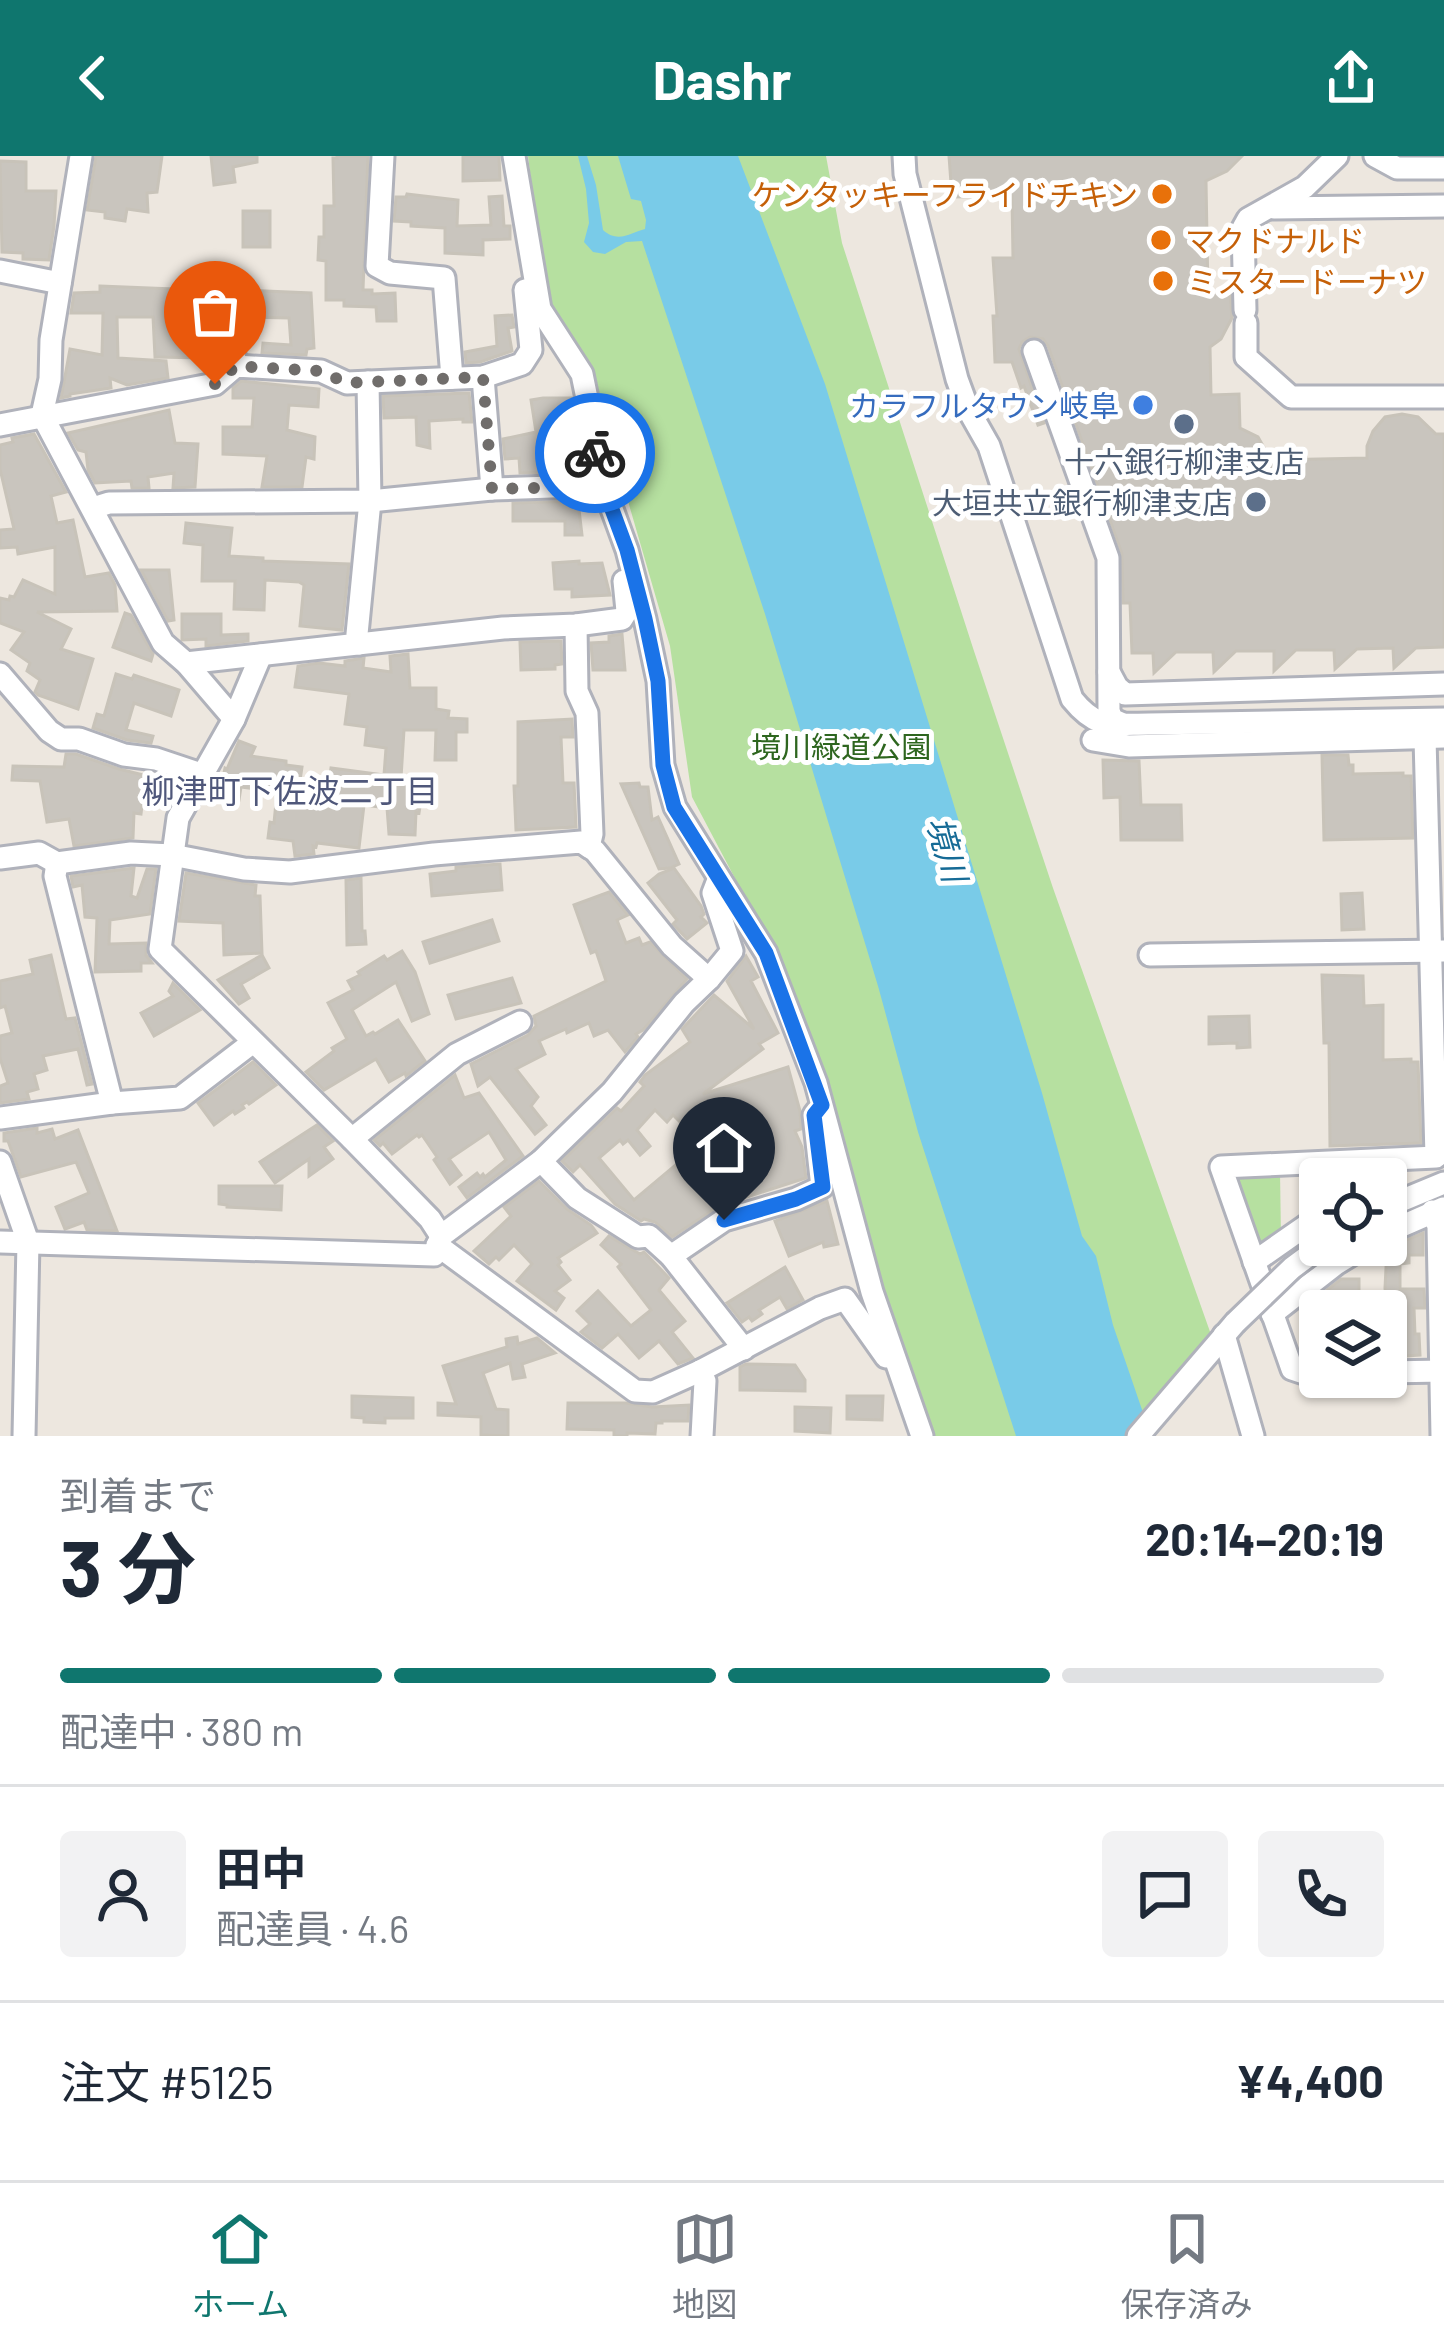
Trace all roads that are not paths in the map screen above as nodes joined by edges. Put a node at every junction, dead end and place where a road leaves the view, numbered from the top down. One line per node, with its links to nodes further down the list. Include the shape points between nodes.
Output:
1 (80, 156): 12 (street)
2 (383, 156): 17 (street, via 377,266 444,278)
3 (514, 156): 10 (street)
4 (904, 156): 36 (street, via 957,380 989,446 1072,699 1088,718)
5 (1337, 156): 9 (street)
6 (1375, 156): 7 (street, via 1397,168)
7 (1444, 168)
8 (1438, 206): 9 (street)
9 (1268, 208): 19 (street, via 1243,228 1246,357 1291,397)
10 (535, 268): 16 (street, via 524,286 530,350 522,364); 21 (street, via 540,309 582,374)
11 (0, 271): 12 (street)
12 (60, 283): 20 (street)
13 (229, 284): 15 (street)
14 (1034, 351): 31 (street, via 1108,558)
15 (236, 366): 18 (street); 20 (street, via 215,384)
16 (483, 377): 17 (street); 23 (street)
17 (452, 378): 18 (street)
18 (368, 382): 24 (street)
19 (1444, 397)
20 (42, 415): 22 (street); 25 (street)
21 (591, 418): 23 (street, via 580,487); 26 (street, via 597,469)
22 (0, 425)
23 (492, 489): 24 (street)
24 (370, 501): 25 (street); 28 (street)
25 (93, 508): 30 (street, via 163,643)
26 (627, 550): 27 (street, via 620,551 622,619); 44 (street, via 658,681 674,807)
27 (576, 625): 28 (street); 40 (street)
28 (359, 644): 29 (street)
29 (261, 655): 30 (street); 34 (street)
30 (186, 662): 34 (street)
31 (1109, 672): 33 (street, via 1125,694); 36 (street, via 1109,710)
32 (0, 674): 39 (street, via 61,739)
33 (1444, 684)
34 (234, 719): 39 (street)
35 (1444, 719): 36 (street)
36 (1124, 724)
37 (1435, 737): 38 (street, via 1129,746); 45 (street)
38 (1093, 740)
39 (201, 774): 41 (street, via 178,818)
40 (589, 847): 41 (street, via 455,852 290,872); 47 (street)
41 (172, 855): 43 (street); 49 (street, via 160,949)
42 (0, 858): 43 (street, via 39,853)
43 (57, 863): 50 (street)
44 (718, 880): 47 (street, via 713,893 732,951); 51 (street, via 766,953)
45 (1438, 951): 46 (street); 54 (street)
46 (1150, 955)
47 (709, 980): 55 (street)
48 (520, 1022): 53 (street, via 457,1054)
49 (254, 1042): 50 (street, via 180,1098); 53 (street)
50 (112, 1103): 52 (street)
51 (822, 1105): 66 (street, via 814,1115 823,1187 724,1220); 73 (street)
52 (0, 1118)
53 (352, 1139): 63 (street, via 430,1219)
54 (1440, 1156): 57 (street); 67 (street, via 1221,1167)
55 (542, 1161): 63 (street); 66 (street, via 578,1198)
56 (0, 1162): 65 (street)
57 (1407, 1170)
58 (1444, 1183): 59 (street)
59 (1407, 1198)
60 (1438, 1209): 61 (street); 76 (street)
61 (1407, 1223)
62 (1299, 1231): 67 (street)
63 (439, 1240): 65 (street, via 434,1255); 74 (street, via 635,1391 653,1392)
64 (0, 1242): 65 (street)
65 (28, 1242): 78 (street)
66 (671, 1256): 72 (street)
67 (1254, 1262): 70 (street)
68 (1299, 1263): 71 (street, bridge)
69 (1333, 1266): 70 (street)
70 (1272, 1314): 75 (street)
71 (1229, 1329): 81 (street); 82 (street)
72 (744, 1349): 73 (street, via 845,1299); 74 (street)
73 (896, 1365): 80 (street)
74 (700, 1371): 79 (street)
75 (1299, 1371)
76 (1442, 1371): 77 (street); 83 (street)
77 (1407, 1372)
78 (24, 1436)
79 (702, 1436)
80 (922, 1436)
81 (1138, 1436)
82 (1253, 1436)
83 (1442, 1436)

